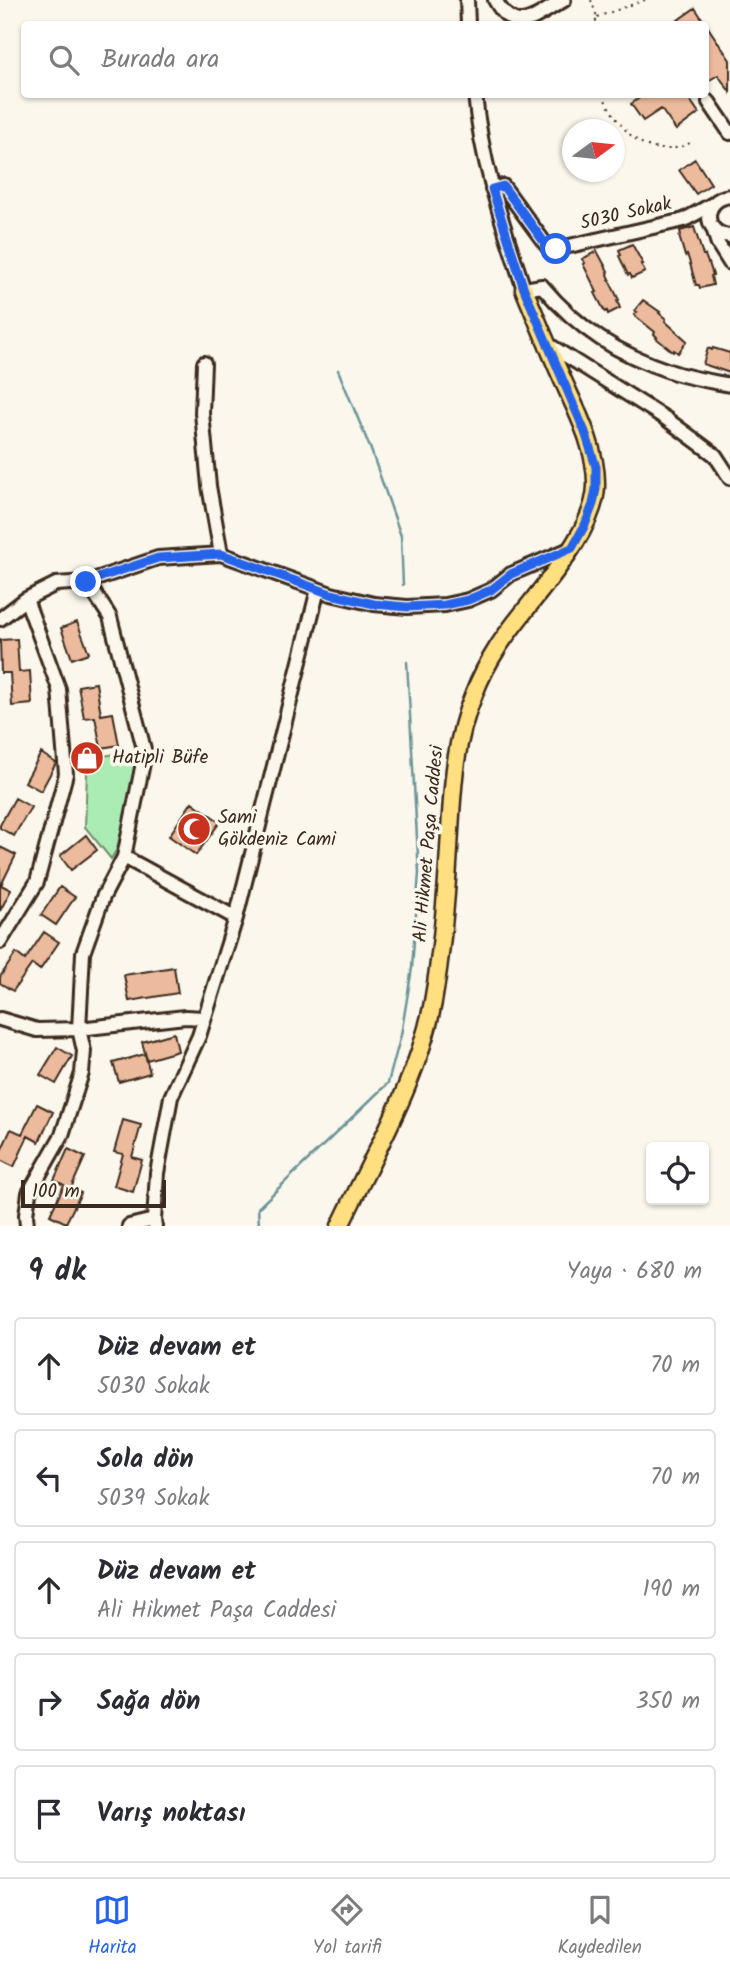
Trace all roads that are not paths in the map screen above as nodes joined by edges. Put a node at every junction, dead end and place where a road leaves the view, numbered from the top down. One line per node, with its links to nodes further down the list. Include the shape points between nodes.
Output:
1 (467, 0): 4 (street)
2 (495, 0): 3 (street, via 512,20 527,21)
3 (564, 0)
4 (468, 21)
5 (475, 98): 8 (street)
6 (709, 102): 7 (street)
7 (730, 133)
8 (492, 189): 10 (street, 5030 Sokak, via 503,186 547,246 556,249 684,220); 14 (street)
9 (730, 196): 10 (street)
10 (713, 204): 11 (street, via 709,216)
11 (713, 228): 12 (street); 13 (street)
12 (730, 236)
13 (730, 263)
14 (524, 289): 15 (main road, Ali Hikmet Paşa Caddesi); 17 (street, via 542,286 595,337 635,358)
15 (546, 343): 18 (street, via 665,418 715,455); 19 (main road, Ali Hikmet Paşa Caddesi, via 596,467 593,504)
16 (204, 363): 20 (street, via 202,412)
17 (730, 385)
18 (730, 478)
19 (572, 548): 22 (street, via 511,574 491,590 445,605 374,604); 34 (main road, Ali Hikmet Paşa Caddesi, via 499,646 474,694 459,740 433,1004 421,1050 399,1103)
20 (221, 554): 21 (street, via 158,558); 22 (street)
21 (86, 582): 23 (street, via 56,584); 25 (street, via 110,617 145,753)
22 (317, 589): 26 (street)
23 (26, 599): 24 (street); 27 (street, via 59,689 66,774 37,882)
24 (0, 619)
25 (124, 857): 26 (street); 30 (street, via 103,897 83,953)
26 (236, 918): 28 (street)
27 (0, 942)
28 (204, 1018): 30 (street); 31 (street, via 171,1097 157,1173)
29 (0, 1019): 30 (street, via 37,1030)
30 (79, 1029): 32 (street, via 82,1073 62,1135 29,1193)
31 (154, 1223): 33 (street)
32 (27, 1226)
33 (129, 1226)
34 (340, 1226)

